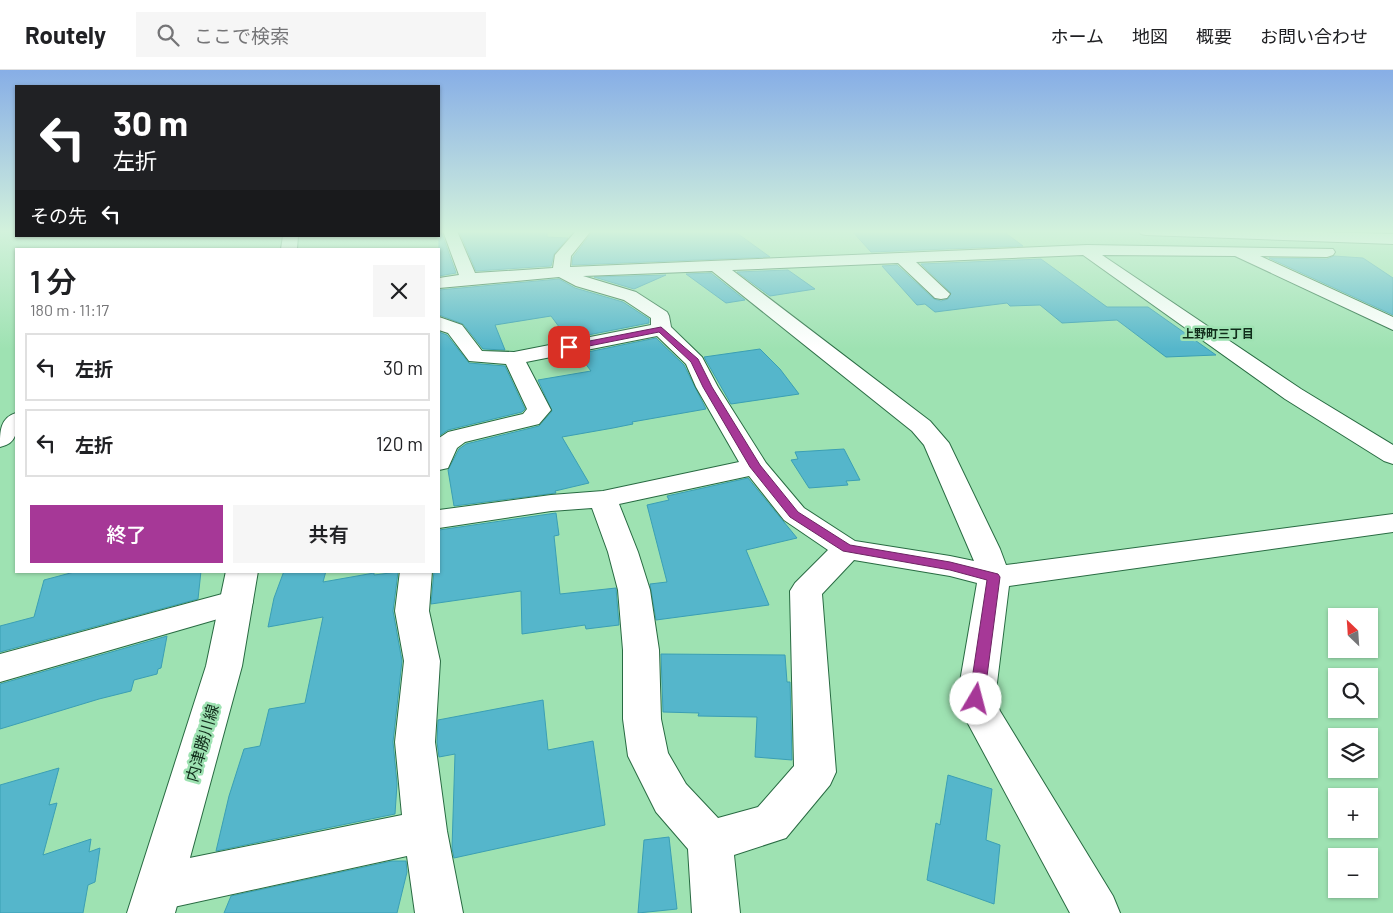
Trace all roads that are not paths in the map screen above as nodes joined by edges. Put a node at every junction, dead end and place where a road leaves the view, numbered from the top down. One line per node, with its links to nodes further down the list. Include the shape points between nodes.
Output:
1 (466, 270): 8 (street)
2 (598, 270): 7 (street)
3 (722, 270): 28 (street, via 921,426 936,443 985,549)
4 (915, 270): 10 (street)
5 (1113, 270): 20 (street, via 1285,388)
6 (1278, 270): 12 (street)
7 (561, 272): 8 (street); 13 (street, via 582,282 630,296 660,316)
8 (469, 279): 9 (street)
9 (440, 283)
10 (941, 294)
11 (440, 323): 14 (street, via 455,329 476,357)
12 (1393, 324)
13 (661, 330): 14 (street); 22 (street, via 695,361)
14 (514, 358): 18 (street, via 539,410 531,419)
15 (15, 406): 16 (street)
16 (0, 410)
17 (15, 421): 19 (street)
18 (448, 432): 21 (street)
19 (0, 440)
20 (1393, 456)
21 (440, 459)
22 (755, 467): 23 (street); 26 (street, via 794,514)
23 (602, 500): 24 (street, via 551,503); 32 (street, via 634,590 641,650 642,719 648,756 671,798)
24 (440, 519)
25 (1393, 523): 28 (street)
26 (847, 549): 28 (street, via 950,566); 32 (street, via 806,591 815,772 771,824)
27 (416, 573): 31 (street, via 412,611 422,661 415,742)
28 (994, 577): 36 (street, via 976,699)
29 (239, 587): 30 (street); 33 (street, 内津勝川線, via 224,666)
30 (0, 668)
31 (424, 831): 33 (street); 35 (street)
32 (710, 841): 34 (street)
33 (156, 900)
34 (714, 912)
35 (439, 913)
36 (1096, 913)

